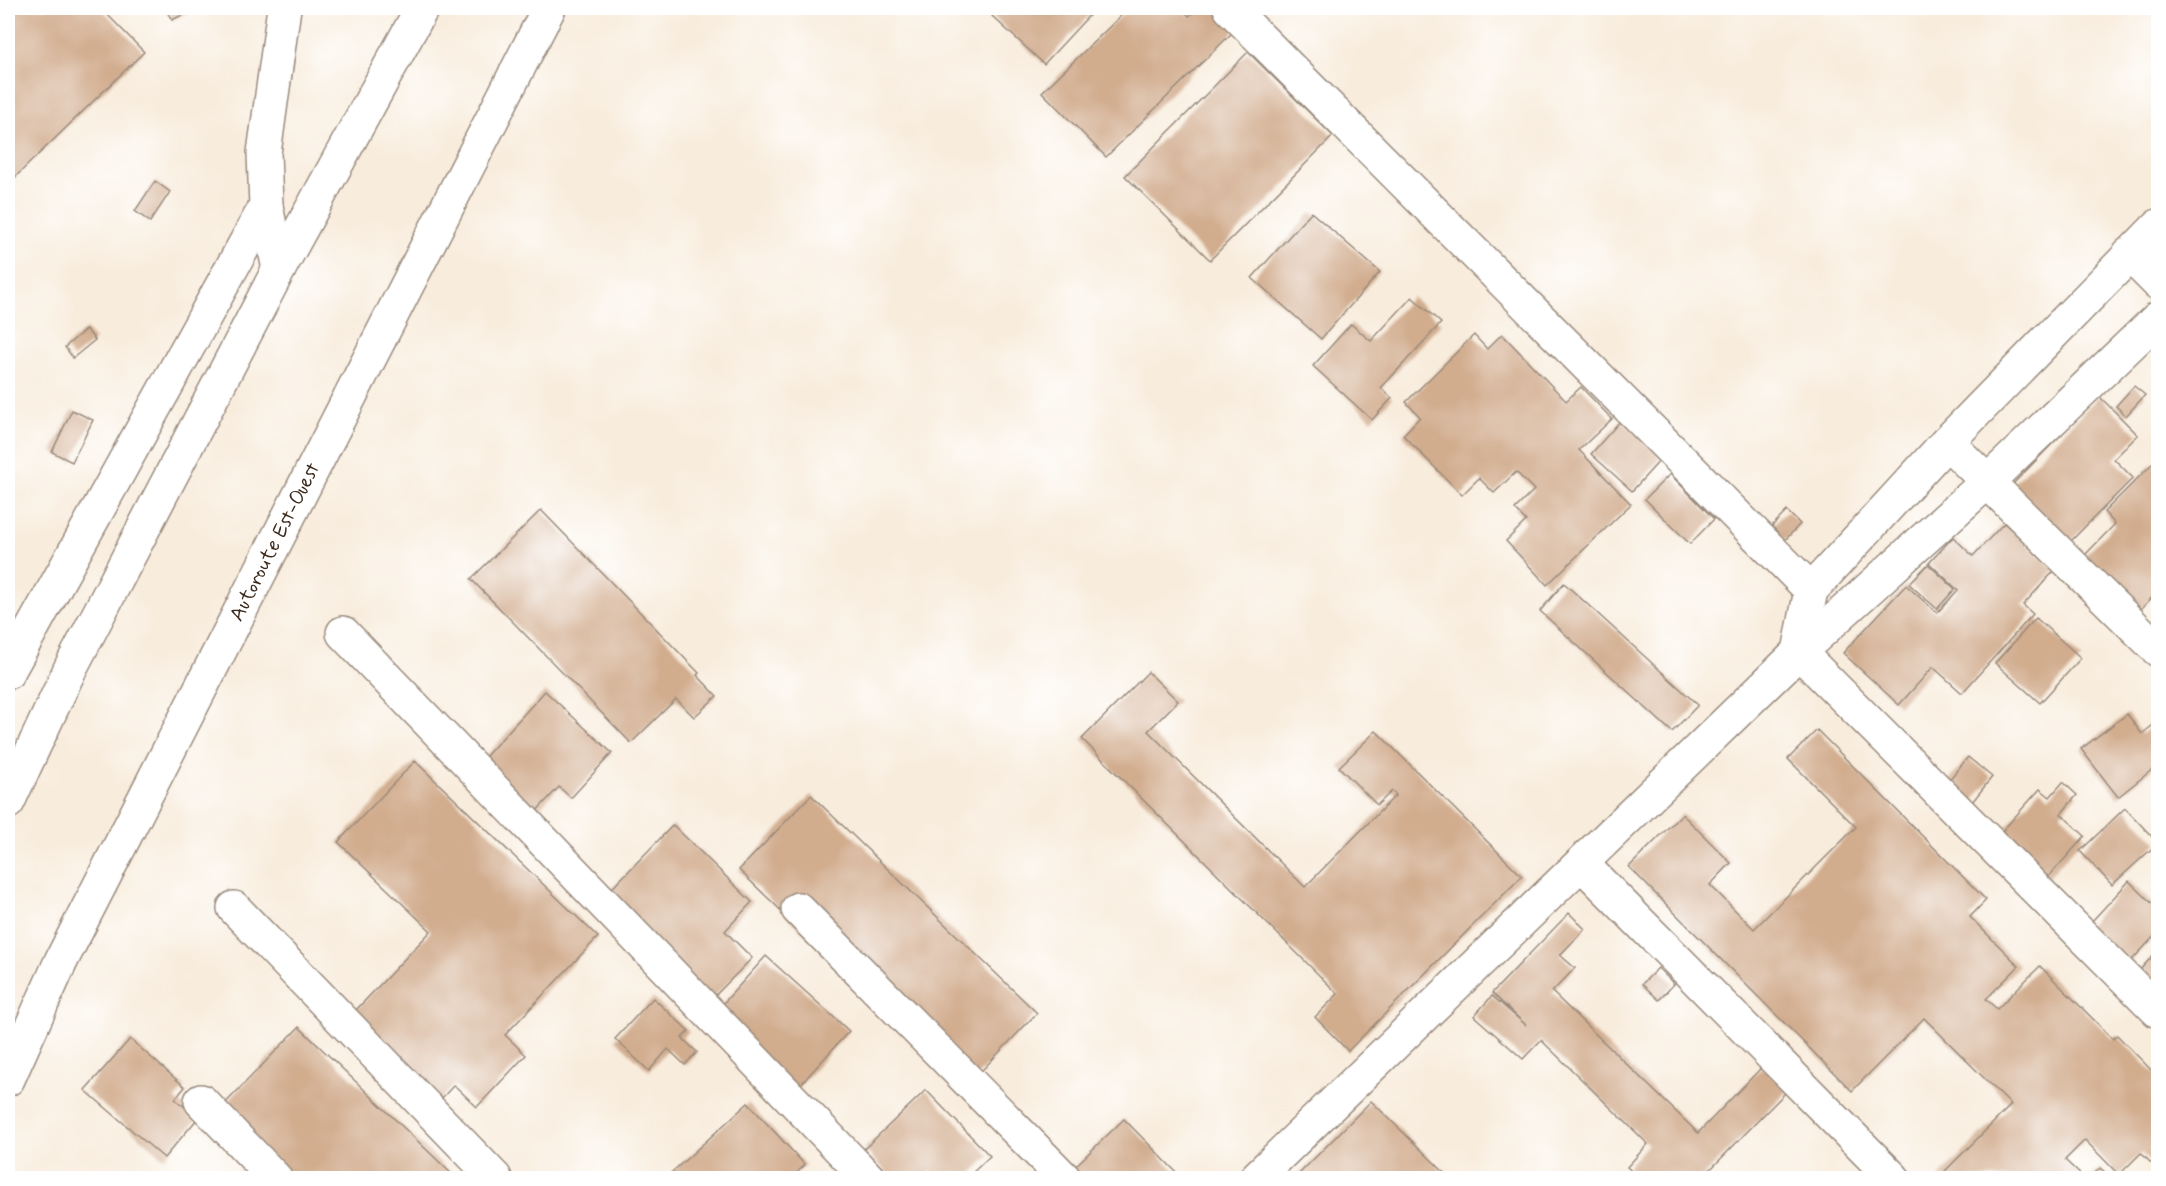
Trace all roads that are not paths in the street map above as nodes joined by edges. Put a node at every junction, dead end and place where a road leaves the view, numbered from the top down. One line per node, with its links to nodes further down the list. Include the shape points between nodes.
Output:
1 (284, 8): 5 (main road, via 264,153)
2 (422, 8): 8 (main road)
3 (549, 8): 23 (main road, Autoroute Est-Ouest, via 61,961)
4 (1230, 8): 13 (main road)
5 (266, 206): 8 (main road); 17 (main road)
6 (2158, 226): 7 (main road)
7 (2129, 254): 9 (main road); 11 (main road)
8 (279, 269): 18 (main road, via 71,667)
9 (2158, 283)
10 (2158, 318): 12 (main road)
11 (1947, 442): 12 (main road); 13 (main road)
12 (1988, 482): 15 (main road); 16 (main road)
13 (1811, 590): 16 (main road)
14 (343, 633): 27 (main road)
15 (2158, 650)
16 (1798, 652): 19 (main road); 22 (main road)
17 (8, 672)
18 (8, 802)
19 (1582, 864): 29 (main road); 30 (main road)
20 (234, 908): 26 (main road)
21 (798, 909): 28 (main road)
22 (2158, 1011)
23 (8, 1079)
24 (201, 1101): 25 (main road)
25 (275, 1179)
26 (495, 1179)
27 (868, 1179)
28 (1064, 1179)
29 (1256, 1179)
30 (1893, 1179)

